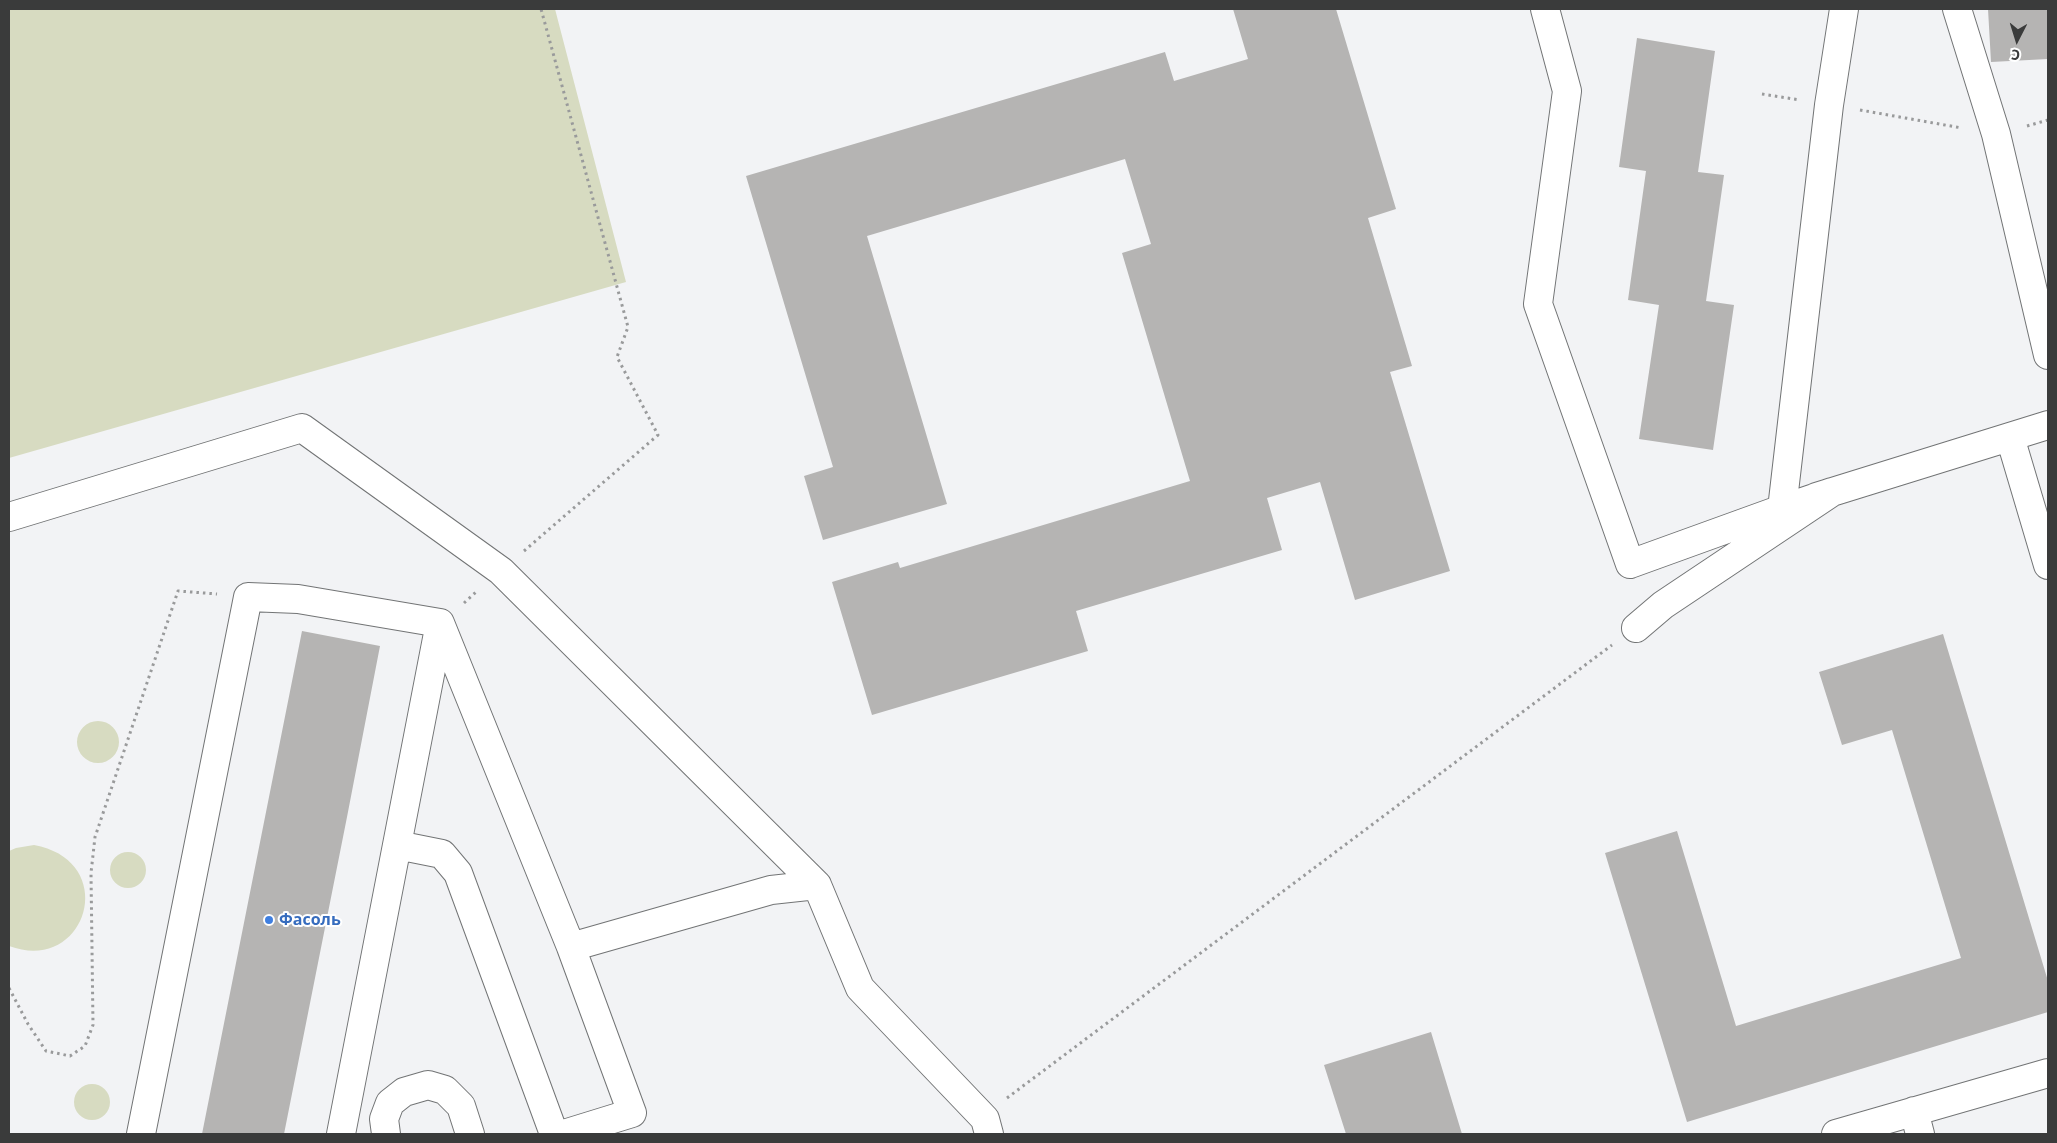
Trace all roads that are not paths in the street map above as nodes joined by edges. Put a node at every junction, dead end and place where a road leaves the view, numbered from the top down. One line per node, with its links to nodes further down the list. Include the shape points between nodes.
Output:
1 (1545, 9): 8 (street, via 1568,91 1538,304 1630,564)
2 (1844, 9): 8 (street, via 1829,105)
3 (1957, 9): 4 (street, via 1996,134)
4 (2048, 354)
5 (2048, 424): 6 (street)
6 (2010, 437): 7 (street); 10 (street)
7 (1832, 492): 8 (street); 12 (street, via 1663,605)
8 (1782, 509)
9 (9, 517): 14 (street, via 302,428 501,571)
10 (2048, 565)
11 (440, 623): 13 (street); 15 (street); 19 (street, via 298,599 248,597)
12 (1636, 628)
13 (397, 845): 20 (street); 23 (street, via 442,854 458,873)
14 (817, 885): 15 (street, via 771,890); 18 (street, via 860,988)
15 (571, 947): 24 (street, via 632,1113)
16 (2048, 1073): 17 (street)
17 (1917, 1122): 25 (street)
18 (987, 1127)
19 (141, 1134)
20 (341, 1134)
21 (386, 1134): 22 (street, via 384,1119 390,1103 404,1092 428,1086 445,1090 461,1106)
22 (470, 1134)
23 (554, 1134)
24 (564, 1134)
25 (1836, 1134)

